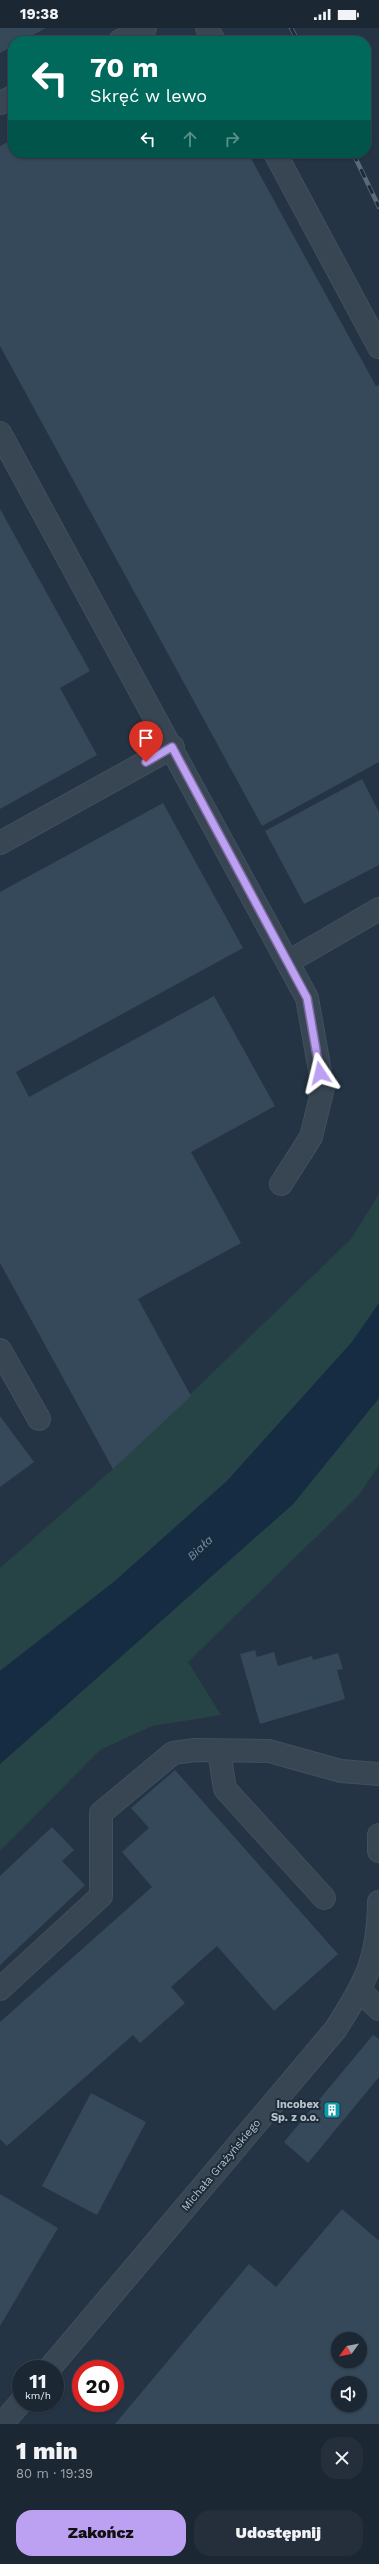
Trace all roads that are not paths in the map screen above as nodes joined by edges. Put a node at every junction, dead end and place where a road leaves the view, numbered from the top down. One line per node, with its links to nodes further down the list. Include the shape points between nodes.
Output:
1 (145, 28): 2 (street)
2 (130, 36)
3 (277, 158): 4 (street)
4 (379, 347)
5 (0, 433): 6 (street)
6 (172, 747): 7 (street); 9 (street)
7 (0, 843)
8 (379, 909): 9 (street)
9 (288, 962): 10 (street, via 307,998 323,1088 311,1138)
10 (281, 1184)
11 (0, 1350): 12 (street)
12 (39, 1419)
13 (219, 1751): 14 (street, via 269,1751 341,1770); 17 (street, via 225,1789); 19 (street, via 195,1750 173,1753 101,1813 101,1896)
14 (379, 1774)
15 (379, 1835): 16 (street)
16 (379, 1851)
17 (324, 1898)
18 (379, 1902): 20 (street, Michała Grażyńskiego, via 375,1953)
19 (0, 1989)
20 (360, 1991): 21 (street); 22 (street, Michała Grażyńskiego, via 336,2030)
21 (379, 2009)
22 (57, 2360)
23 (12, 2412): 24 (street)
24 (2, 2424)

